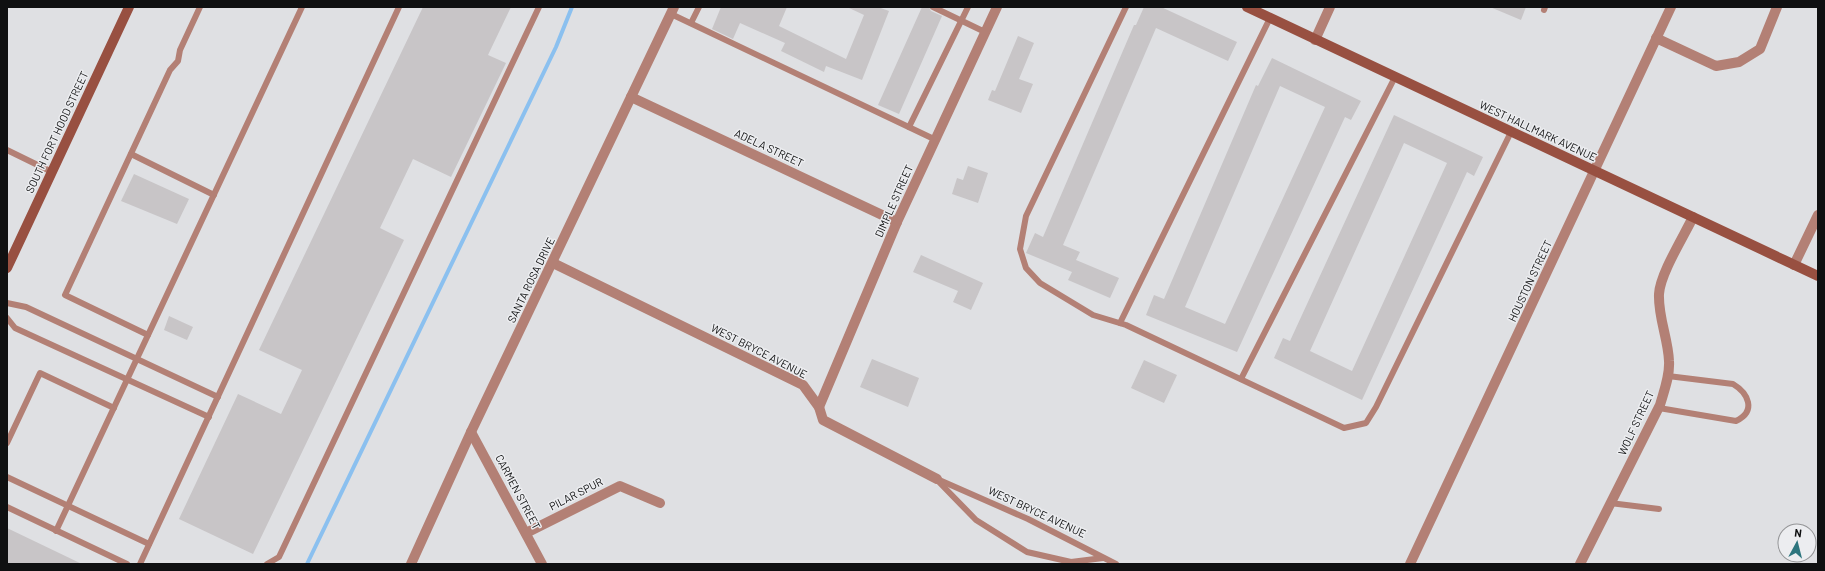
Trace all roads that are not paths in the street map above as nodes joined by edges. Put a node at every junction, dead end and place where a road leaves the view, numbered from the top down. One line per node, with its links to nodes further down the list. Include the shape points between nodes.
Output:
1 (129, 7): 30 (street, SOUTH FORT HOOD STREET)
2 (200, 7): 28 (lane, via 180,50 178,61 170,70)
3 (302, 7): 31 (lane)
4 (399, 7): 47 (lane)
5 (539, 7): 67 (lane, via 279,558)
6 (699, 7): 18 (lane)
7 (933, 7): 17 (lane)
8 (968, 7): 17 (lane)
9 (997, 7): 19 (street, DIMPLE STREET)
10 (1126, 7): 41 (lane, via 1026,216 1020,249 1026,268 1040,284 1093,315)
11 (1247, 7): 16 (street, WEST HALLMARK AVENUE)
12 (1330, 7): 21 (street)
13 (1671, 7): 20 (street, HOUSTON STREET)
14 (1777, 7): 20 (street, via 1760,49 1739,62 1716,66)
15 (673, 10): 18 (lane); 23 (street, SANTA ROSA DRIVE)
16 (1270, 18): 21 (street, WEST HALLMARK AVENUE); 41 (lane)
17 (962, 21): 19 (lane); 24 (lane)
18 (691, 23): 24 (lane)
19 (985, 32): 26 (street, DIMPLE STREET)
20 (1656, 38): 29 (street, HOUSTON STREET)
21 (1315, 40): 22 (street, WEST HALLMARK AVENUE)
22 (1395, 77): 25 (street, WEST HALLMARK AVENUE); 45 (lane)
23 (631, 96): 34 (street, ADELA STREET); 35 (street, SANTA ROSA DRIVE)
24 (909, 127): 26 (lane)
25 (1512, 132): 29 (street, WEST HALLMARK AVENUE); 45 (lane, via 1366,423 1344,428)
26 (936, 140): 34 (street, DIMPLE STREET)
27 (7, 150): 30 (lane)
28 (131, 154): 31 (lane); 42 (lane, via 65,295)
29 (1595, 171): 33 (street, WEST HALLMARK AVENUE); 71 (street, HOUSTON STREET)
30 (52, 172): 37 (street, SOUTH FORT HOOD STREET)
31 (214, 195): 42 (lane)
32 (1818, 215): 36 (street)
33 (1694, 217): 36 (street, WEST HALLMARK AVENUE); 44 (street, WOLF STREET, via 1666,271 1659,293 1659,314 1669,361)
34 (897, 222): 48 (street, DIMPLE STREET)
35 (553, 263): 48 (street, WEST BRYCE AVENUE, via 803,385); 52 (street, SANTA ROSA DRIVE)
36 (1794, 265): 38 (street, WEST HALLMARK AVENUE)
37 (7, 268)
38 (1818, 276)
39 (7, 302): 43 (lane, via 26,307)
40 (7, 318): 46 (lane, via 15,328)
41 (1120, 323): 45 (lane)
42 (148, 335): 43 (lane)
43 (136, 359): 46 (lane); 47 (lane)
44 (1668, 376): 50 (street, WOLF STREET); 50 (lane, via 1733,384 1746,394 1747,410 1744,417 1736,421)
45 (1241, 379)
46 (127, 380): 49 (lane); 51 (lane)
47 (218, 397): 51 (lane)
48 (819, 407): 55 (street, WEST BRYCE AVENUE, via 823,420)
49 (114, 408): 53 (lane, via 40,373); 58 (lane)
50 (1659, 408): 57 (street, WOLF STREET)
51 (208, 418): 63 (lane)
52 (471, 432): 62 (street, CARMEN STREET); 68 (street, SANTA ROSA DRIVE)
53 (7, 443)
54 (7, 477): 58 (lane)
55 (937, 479): 64 (lane, WEST BRYCE AVENUE, via 1028,519); 64 (lane, WEST BRYCE AVENUE, via 976,520 1027,552 1071,562)
56 (660, 503): 62 (street, PILAR SPUR, via 620,486)
57 (1610, 503): 60 (lane); 72 (street, WOLF STREET)
58 (68, 505): 61 (lane); 63 (lane)
59 (7, 507): 61 (lane)
60 (1659, 509)
61 (56, 531): 65 (lane)
62 (526, 533): 69 (street, CARMEN STREET)
63 (150, 544): 66 (lane)
64 (1104, 558): 70 (lane, WEST BRYCE AVENUE)
65 (127, 564)
66 (140, 564)
67 (267, 564)
68 (410, 564)
69 (542, 564)
70 (1116, 564)
71 (1410, 564)
72 (1580, 564)

